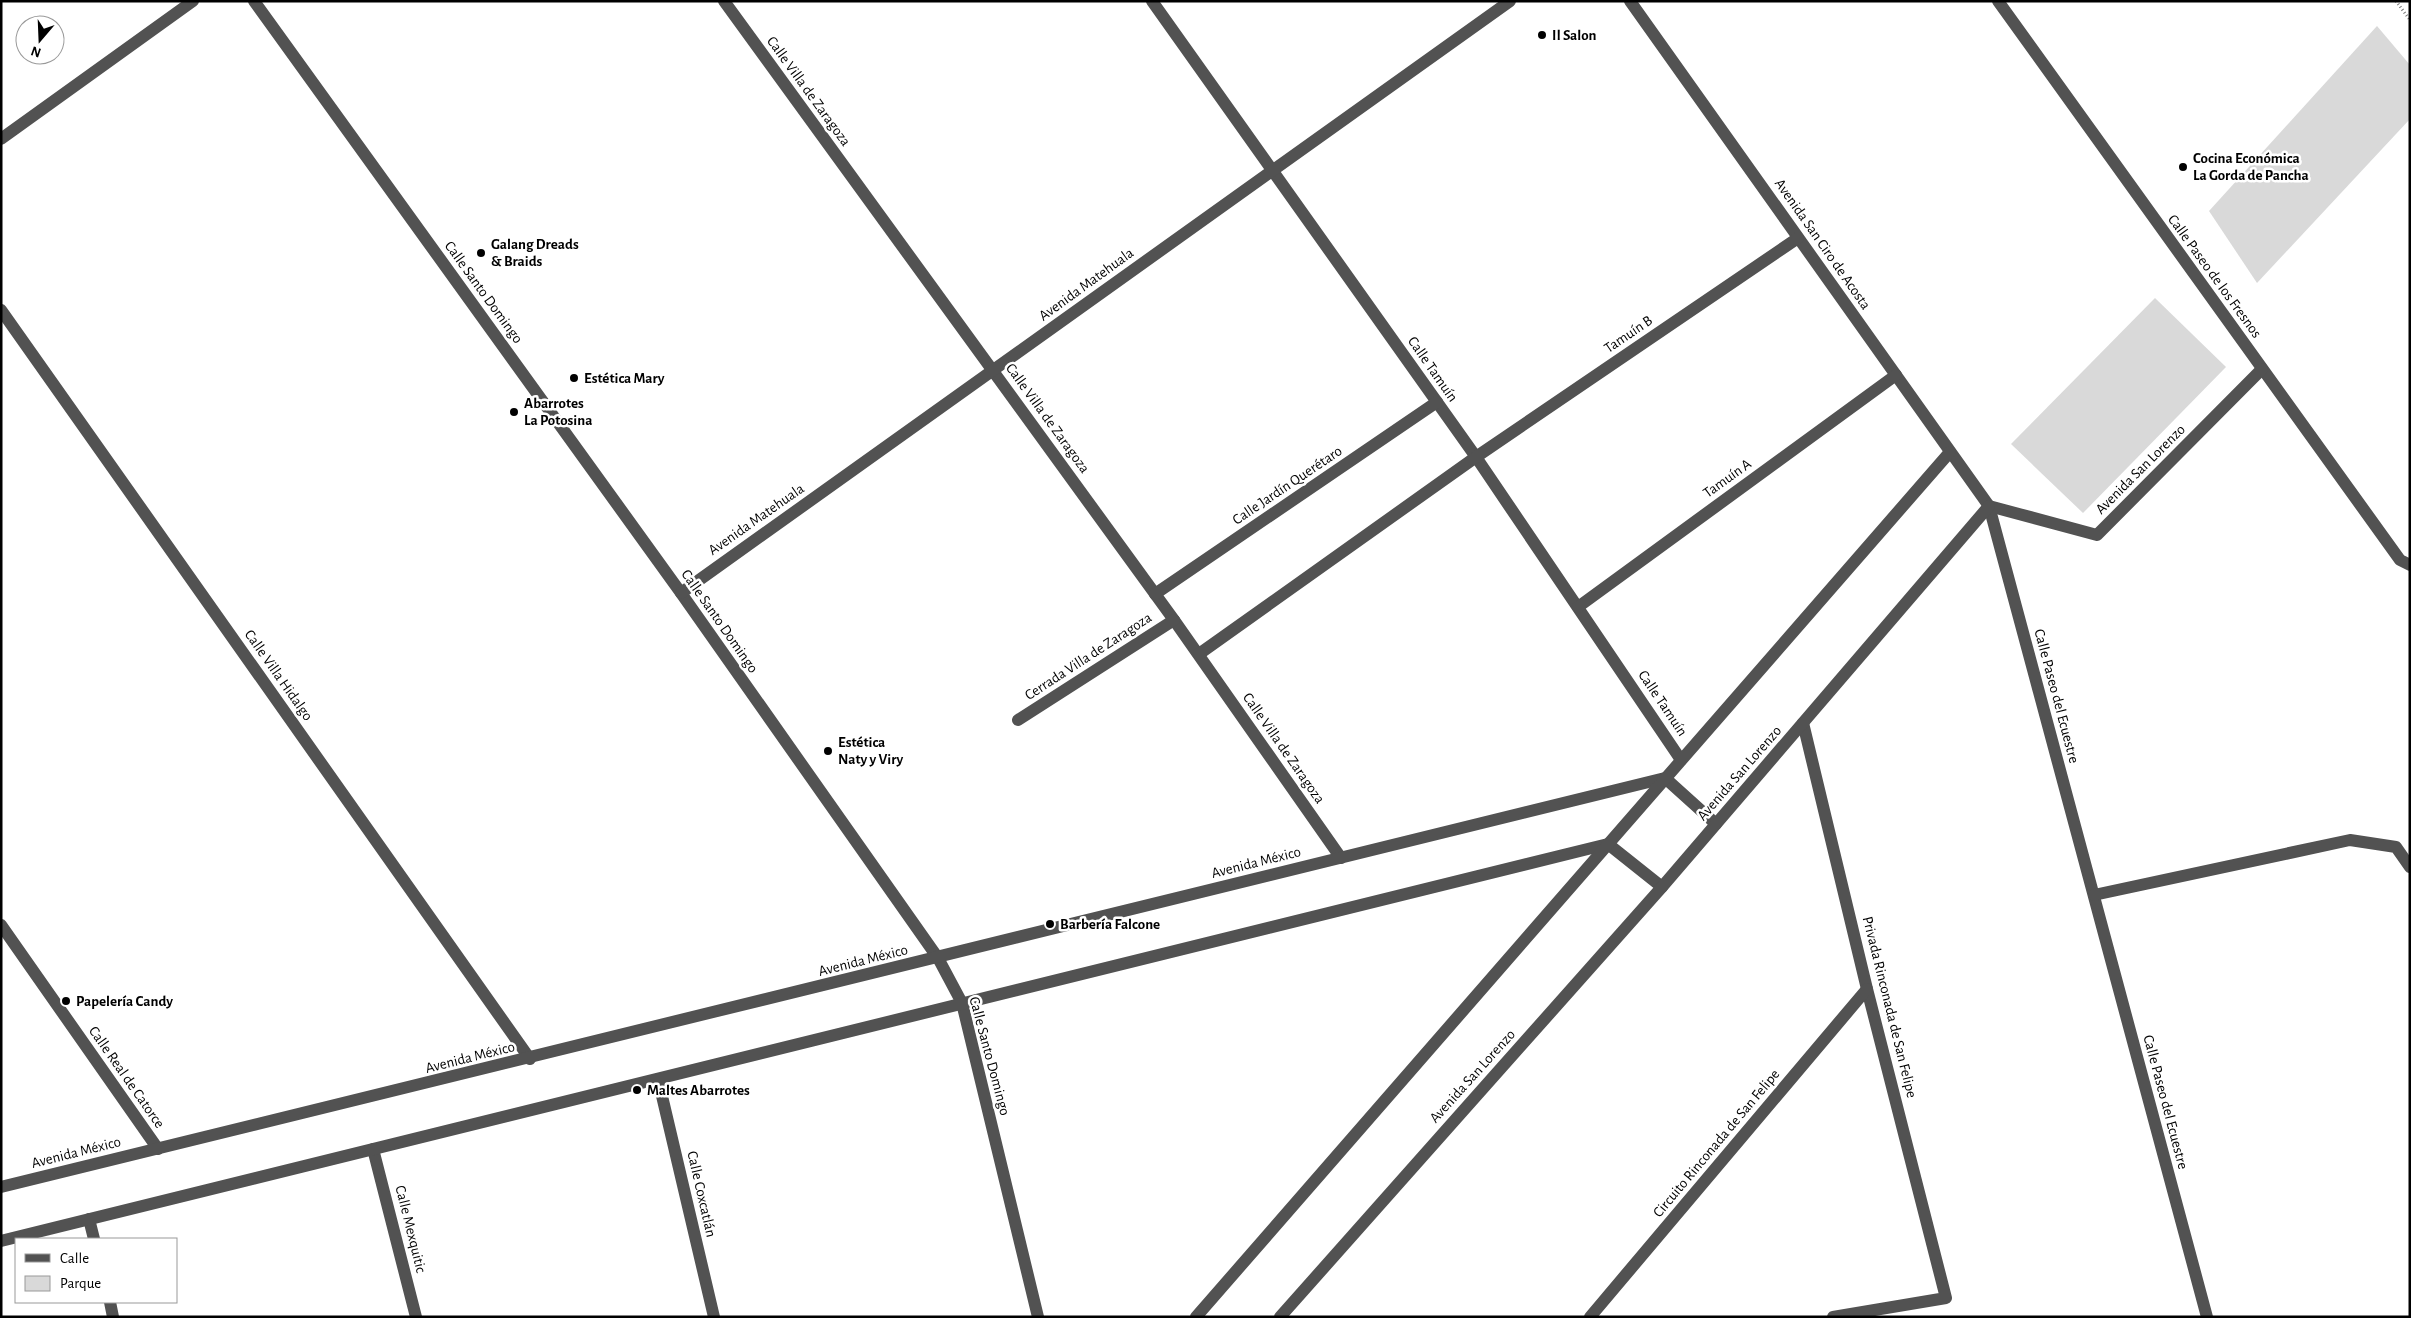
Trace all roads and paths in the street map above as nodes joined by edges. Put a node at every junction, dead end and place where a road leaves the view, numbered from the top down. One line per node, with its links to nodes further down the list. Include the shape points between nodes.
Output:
1 (193, 1): 10 (street)
2 (254, 1): 22 (street, Calle Santo Domingo)
3 (724, 1): 15 (street, Calle Villa de Zaragoza)
4 (1152, 1): 11 (street, Calle Tamuín)
5 (1510, 1): 11 (street, Avenida Matehuala)
6 (1630, 1): 12 (street, Avenida San Ciro de Acosta)
7 (1998, 1): 14 (street, Calle Paseo de los Fresnos)
8 (2396, 1): 9 (path)
9 (2410, 20)
10 (1, 138)
11 (1272, 171): 15 (street, Avenida Matehuala); 17 (street, Calle Tamuín)
12 (1798, 238): 16 (street, Avenida San Ciro de Acosta); 19 (street, Tamuín B)
13 (1, 310): 41 (street, Calle Villa Hidalgo)
14 (2262, 369): 20 (street, Avenida San Lorenzo, via 2097,535); 21 (street, Calle Paseo de los Fresnos, via 2400,560)
15 (993, 371): 22 (street, Avenida Matehuala); 23 (street, Calle Villa de Zaragoza)
16 (1896, 375): 18 (street, Avenida San Ciro de Acosta); 24 (street, Tamuín A)
17 (1437, 402): 19 (street, Calle Tamuín); 23 (street, Calle Jardín Querétaro)
18 (1950, 452): 20 (street, Avenida San Ciro de Acosta); 29 (street)
19 (1476, 457): 24 (street, Calle Tamuín); 26 (street)
20 (1989, 506): 28 (street, Avenida San Lorenzo); 36 (street, Calle Paseo del Ecuestre)
21 (2410, 565)
22 (681, 593): 38 (street, Calle Santo Domingo)
23 (1156, 594): 25 (street, Calle Villa de Zaragoza)
24 (1578, 607): 29 (street, Calle Tamuín)
25 (1174, 620): 26 (street, Calle Villa de Zaragoza); 27 (street, Cerrada Villa de Zaragoza)
26 (1199, 654): 33 (street, Calle Villa de Zaragoza)
27 (1018, 720)
28 (1803, 723): 31 (street, Avenida San Lorenzo); 39 (street, Privada Rinconada de San Felipe)
29 (1681, 760): 30 (street)
30 (1665, 778): 31 (street); 32 (street); 33 (street, Avenida México)
31 (1716, 824): 35 (street, Avenida San Lorenzo)
32 (1608, 844): 35 (street); 40 (street); 54 (street)
33 (1341, 858): 38 (street, Avenida México)
34 (2410, 867): 36 (street, via 2396,847 2350,840)
35 (1662, 887): 55 (street, Avenida San Lorenzo)
36 (2094, 896): 58 (street, Calle Paseo del Ecuestre)
37 (1, 925): 44 (street, Calle Real de Catorce)
38 (938, 958): 40 (street, Calle Santo Domingo); 41 (street, Avenida México)
39 (1867, 989): 56 (street, Circuito Rinconada de San Felipe); 57 (street, Privada Rinconada de San Felipe, via 1946,1298)
40 (962, 1003): 42 (street); 53 (street, Calle Santo Domingo)
41 (530, 1059): 44 (street, Avenida México)
42 (658, 1078): 43 (street); 52 (street, Calle Coxcatlán)
43 (373, 1149): 46 (street); 51 (street, Calle Mexquitic)
44 (158, 1150): 45 (street, Avenida México)
45 (1, 1187)
46 (89, 1219): 47 (street); 48 (street)
47 (94, 1238)
48 (1, 1241)
49 (110, 1303): 50 (street)
50 (113, 1317)
51 (416, 1317)
52 (714, 1317)
53 (1038, 1317)
54 (1196, 1317)
55 (1280, 1317)
56 (1590, 1317)
57 (1833, 1317)
58 (2208, 1317)

